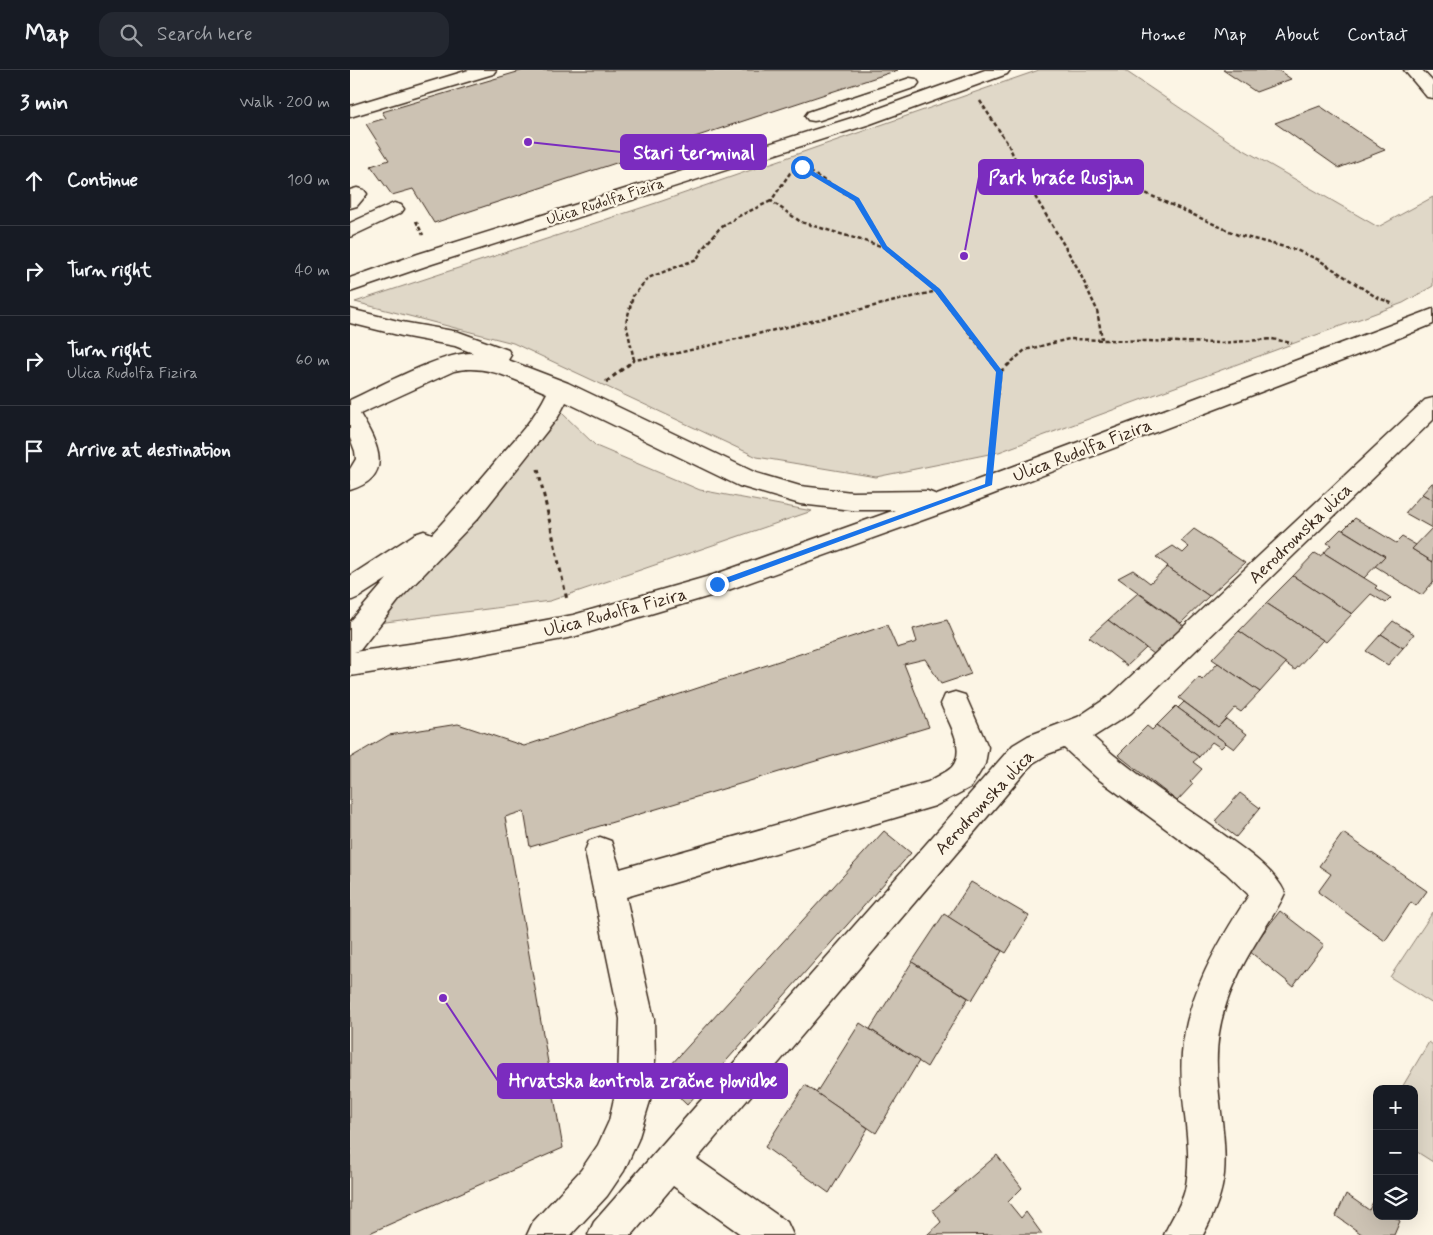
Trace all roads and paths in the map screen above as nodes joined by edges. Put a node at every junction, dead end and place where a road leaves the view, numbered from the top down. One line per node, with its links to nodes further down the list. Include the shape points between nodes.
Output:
1 (487, 70): 7 (street)
2 (1002, 70): 15 (street, Ulica Rudolfa Fizira, via 864,120)
3 (1420, 73): 5 (street)
4 (928, 76): 15 (street, via 420,252)
5 (1433, 93)
6 (978, 98): 10 (path)
7 (350, 112)
8 (794, 162): 9 (path)
9 (802, 167): 11 (path, via 790,173); 14 (path, via 856,200)
10 (1020, 169): 19 (path, via 1112,178 1238,235 1320,260 1376,297); 21 (path, via 1077,267 1097,310)
11 (770, 202): 14 (path, via 801,222); 23 (path, via 728,220 705,242 697,259 648,278 633,296 626,323)
12 (394, 210): 13 (street)
13 (350, 231)
14 (885, 247): 17 (path)
15 (389, 271): 16 (street, Ulica Rudolfa Fizira)
16 (350, 285)
17 (937, 291): 23 (path, via 678,353); 24 (path)
18 (350, 316): 20 (street)
19 (1433, 316): 22 (street, Ulica Rudolfa Fizira)
20 (402, 329): 26 (street, via 439,334 484,347 531,370); 27 (street, via 426,341 426,352 396,372)
21 (1102, 339): 22 (path, via 1220,343 1272,339); 24 (path, via 1069,338 1025,350)
22 (1344, 352): 32 (street, Ulica Rudolfa Fizira)
23 (634, 360): 25 (path)
24 (1000, 372): 32 (path)
25 (600, 387)
26 (560, 389): 29 (street, via 498,365 467,360 447,365); 30 (street, via 550,411); 33 (street, via 748,480 800,495 901,502)
27 (350, 390)
28 (1433, 406): 40 (street, Aerodromska ulica, via 1121,704 1103,718)
29 (352, 417): 31 (street, via 367,446 369,460 363,471)
30 (517, 453): 34 (street); 36 (path, via 538,468)
31 (350, 481)
32 (988, 485): 33 (street, Ulica Rudolfa Fizira)
33 (954, 499): 36 (street, Ulica Rudolfa Fizira, via 717,584)
34 (468, 511): 35 (street); 37 (street, via 390,593)
35 (350, 590)
36 (573, 626): 38 (street, Ulica Rudolfa Fizira)
37 (350, 642)
38 (350, 664)
39 (955, 704): 42 (street, via 973,748 970,764 961,778 936,793)
40 (1070, 734): 43 (street, Aerodromska ulica, via 1033,746 1009,768); 47 (street, via 1107,769 1236,863 1268,893 1232,953 1209,1006 1202,1032 1199,1071 1206,1156 1203,1189)
41 (600, 851): 42 (street)
42 (608, 887): 44 (street, via 637,1019 639,1047 629,1119 620,1143 600,1176)
43 (670, 1162): 45 (street, Aerodromska ulica); 46 (street)
44 (546, 1235)
45 (607, 1235)
46 (774, 1235)
47 (1183, 1235)

